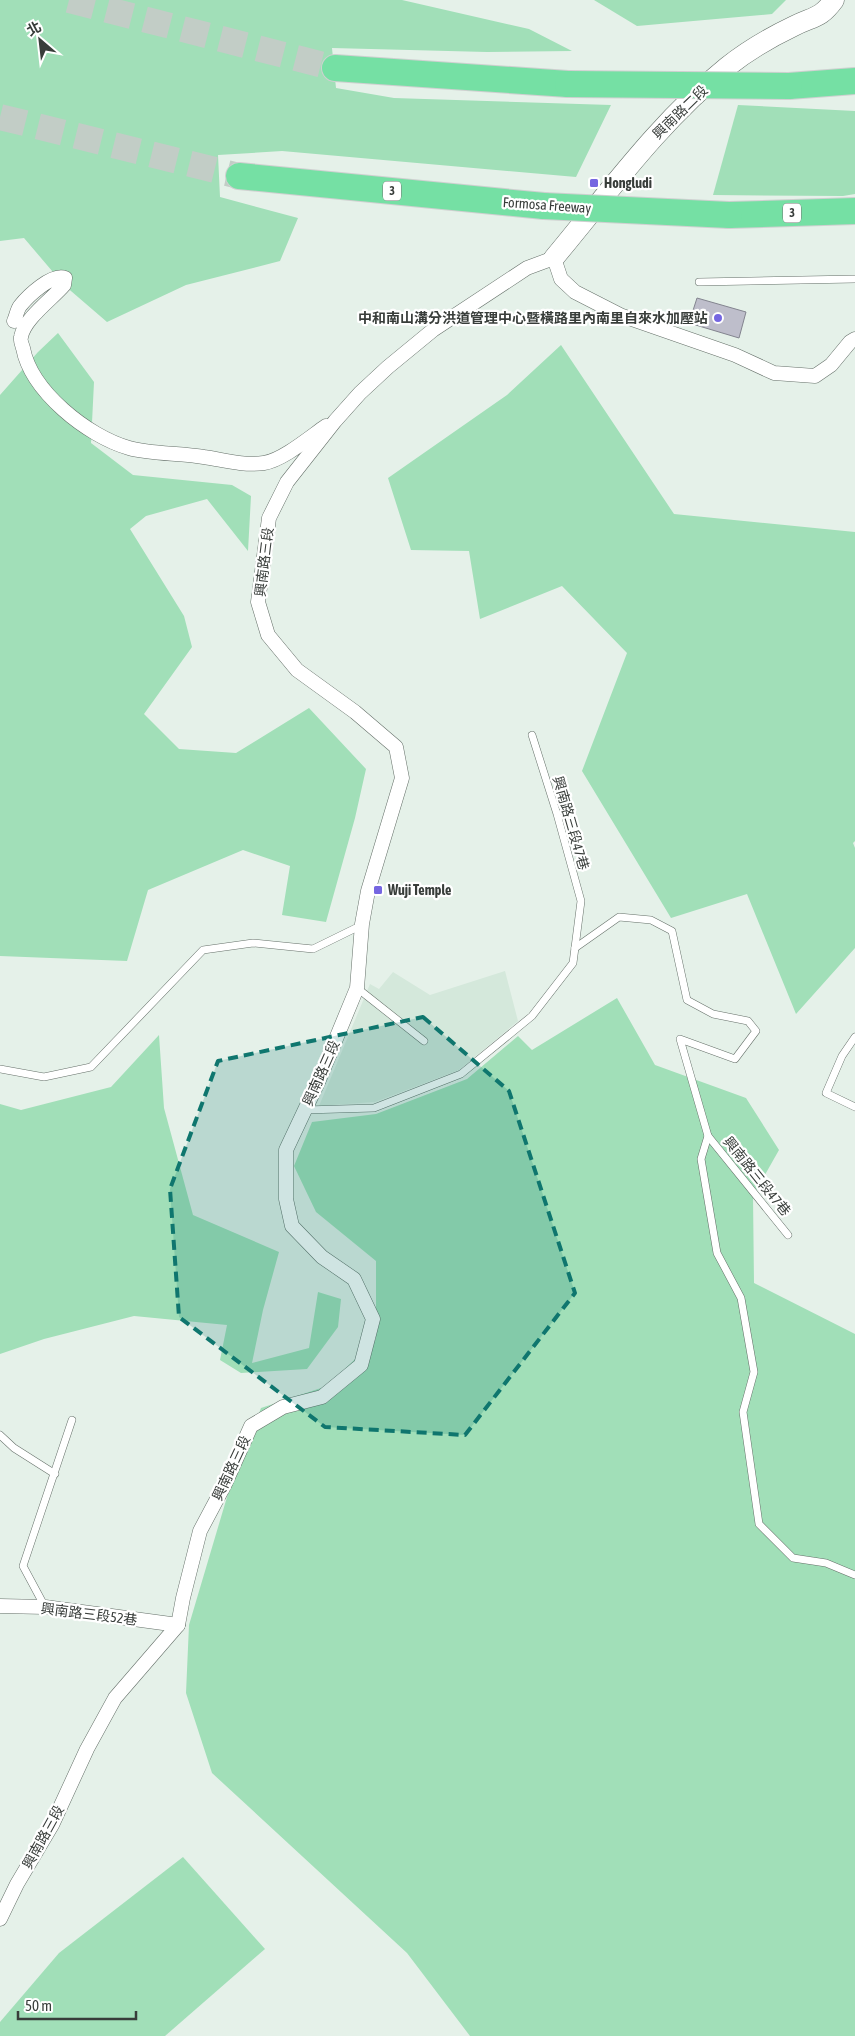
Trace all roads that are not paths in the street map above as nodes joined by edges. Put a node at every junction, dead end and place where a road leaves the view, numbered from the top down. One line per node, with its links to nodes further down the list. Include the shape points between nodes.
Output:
1 (834, 0): 6 (street, 興南路二段, via 824,14 763,43 727,67 661,128)
2 (335, 68): 3 (highway, bridge, via 568,84 789,86)
3 (855, 81)
4 (239, 176): 5 (highway, Formosa Freeway / 3, bridge, via 544,206 729,215)
5 (855, 211)
6 (554, 258): 10 (street, via 561,279 575,292 620,315 735,355 774,373 815,376 831,365); 11 (street, 興南路三段, via 527,268 433,330 388,367)
7 (855, 279): 8 (lane)
8 (699, 282)
9 (14, 321): 11 (street, via 20,306 48,280 59,276 65,278 64,285 27,322 21,337 24,357 39,385 65,411 92,432 129,448 237,464 265,463)
10 (855, 340)
11 (335, 421): 13 (street, 興南路三段, via 287,482 269,518 258,602 268,635 297,670 396,747 402,778 368,891)
12 (532, 735): 14 (lane, 興南路三段47巷, via 581,901)
13 (362, 924): 15 (street, 興南路三段); 18 (lane, via 314,949 253,944 204,950 91,1068 44,1077)
14 (575, 948): 20 (lane, 興南路三段47巷, via 573,963 532,1016 461,1074 374,1108); 21 (lane, 興南路三段47巷, via 619,917 651,920 672,931 687,1000 713,1014 748,1021 756,1031 735,1059 680,1039)
15 (357, 988): 17 (lane); 20 (street, 興南路三段)
16 (855, 1037): 19 (lane, via 842,1056 826,1093)
17 (424, 1041)
18 (0, 1068)
19 (855, 1107)
20 (305, 1110): 29 (street, 興南路三段, via 286,1150 286,1199 292,1226 322,1257 354,1279 372,1319 361,1365 322,1397 283,1407 251,1426 200,1531)
21 (708, 1136): 22 (lane, 興南路三段47巷); 26 (lane, via 701,1160 717,1253 741,1298 754,1372 742,1412 759,1524 793,1558 826,1563)
22 (788, 1235)
23 (72, 1420): 25 (lane)
24 (0, 1435): 25 (lane, via 14,1448)
25 (55, 1474): 28 (lane, via 23,1566)
26 (855, 1575)
27 (0, 1606): 28 (street, 興南路三段52巷)
28 (45, 1607): 29 (street, 興南路三段52巷)
29 (178, 1626): 30 (street, 興南路三段, via 115,1698 52,1825)
30 (0, 1919)

